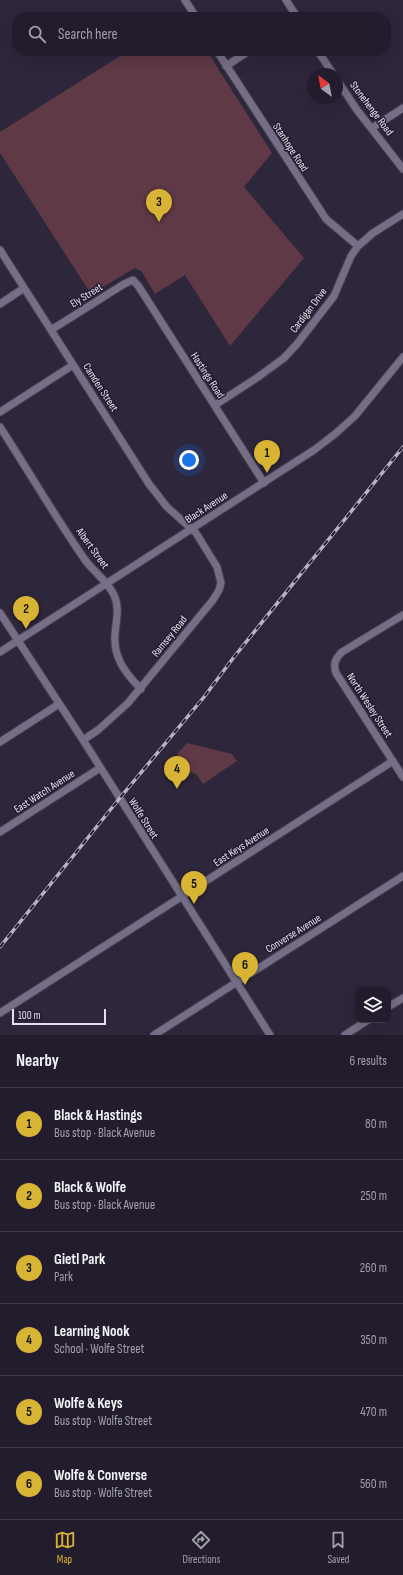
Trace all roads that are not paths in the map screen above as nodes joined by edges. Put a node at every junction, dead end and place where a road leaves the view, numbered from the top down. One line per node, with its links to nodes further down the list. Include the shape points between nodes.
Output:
1 (185, 0): 3 (street)
2 (286, 0): 4 (street)
3 (193, 12)
4 (294, 12)
5 (220, 56): 8 (street, Stanhope Road)
6 (241, 56): 8 (street)
7 (321, 56): 9 (street)
8 (226, 66): 15 (street, Stanhope Road, via 326,219)
9 (329, 68)
10 (343, 89): 12 (street, Stonehenge Road)
11 (403, 108): 12 (street)
12 (372, 128): 13 (street, Stonehenge Road)
13 (403, 169)
14 (403, 214): 15 (street, Cardigan Drive)
15 (358, 246): 23 (street, Cardigan Drive, via 334,296 297,344 271,368)
16 (0, 250): 18 (street, Camden Street)
17 (133, 280): 20 (street, Ely Street); 23 (street, Hastings Road)
18 (24, 288): 19 (street); 20 (street, Camden Street)
19 (0, 304)
20 (51, 330): 22 (street, Camden Street)
21 (403, 357): 26 (street, Black Avenue, via 355,416 335,434)
22 (73, 365): 24 (street); 27 (street, Camden Street, via 160,499)
23 (215, 405): 26 (street, Hastings Road)
24 (0, 412)
25 (0, 427): 28 (street, Albert Street, via 84,558)
26 (264, 483): 27 (street, Black Avenue)
27 (192, 529): 28 (street, Black Avenue); 33 (street, Ramsey Road, via 217,567 221,583 219,590)
28 (106, 584): 31 (street, Black Avenue); 33 (street, Albert Street, via 114,595 118,610 115,634 117,655 124,670)
29 (0, 613): 31 (street, Wolfe Street)
30 (403, 615): 37 (street, North Wesley Street, via 342,652 334,664 336,673)
31 (18, 640): 32 (street, Black Avenue); 34 (street, Wolfe Street)
32 (0, 652)
33 (141, 689): 35 (street, Ramsey Road, via 113,718)
34 (59, 704): 35 (street, Wolfe Street); 36 (street)
35 (83, 740): 38 (street, Wolfe Street)
36 (0, 742)
37 (393, 761): 39 (street, North Wesley Street); 42 (street, East Keys Avenue)
38 (100, 768): 40 (street, East Watch Avenue); 42 (street, Wolfe Street)
39 (403, 777)
40 (0, 832)
41 (403, 876): 43 (street, Converse Avenue)
42 (182, 897): 43 (street, Wolfe Street); 46 (street, East Keys Avenue)
43 (236, 982): 48 (street, Converse Avenue); 49 (street, Wolfe Street)
44 (403, 998): 45 (street)
45 (391, 1006)
46 (0, 1013)
47 (363, 1023): 50 (street)
48 (154, 1035)
49 (270, 1035)
50 (345, 1035)

